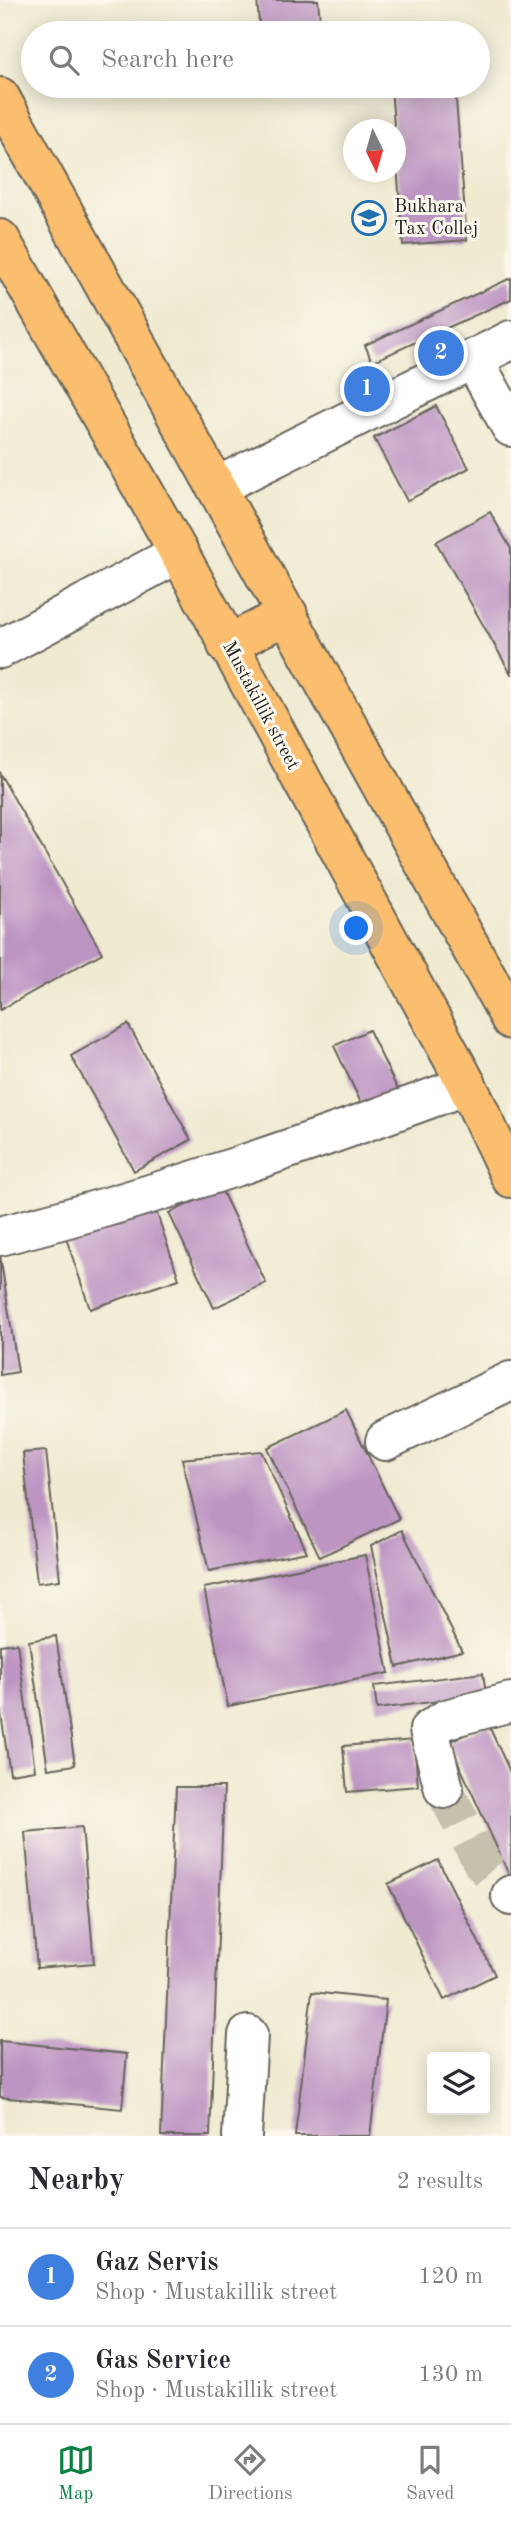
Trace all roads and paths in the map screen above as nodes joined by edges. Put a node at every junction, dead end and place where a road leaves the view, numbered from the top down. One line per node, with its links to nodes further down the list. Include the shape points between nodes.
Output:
1 (0, 97): 6 (main road)
2 (0, 239): 7 (main road, Mustakillik street)
3 (511, 340): 4 (street)
4 (473, 359): 5 (street); 6 (street)
5 (511, 427)
6 (216, 487): 8 (main road)
7 (179, 553): 9 (main road, Mustakillik street); 10 (street)
8 (288, 614): 9 (main road); 11 (main road)
9 (227, 645): 12 (main road, Mustakillik street)
10 (0, 649)
11 (507, 1002)
12 (467, 1085): 13 (main road, Mustakillik street); 14 (street, via 300,1147 97,1212)
13 (511, 1178)
14 (0, 1236)
15 (511, 1381): 16 (street)
16 (385, 1441)
17 (511, 1702): 18 (street, via 446,1718 429,1730)
18 (444, 1789)
19 (248, 2035): 20 (street)
20 (242, 2136)

